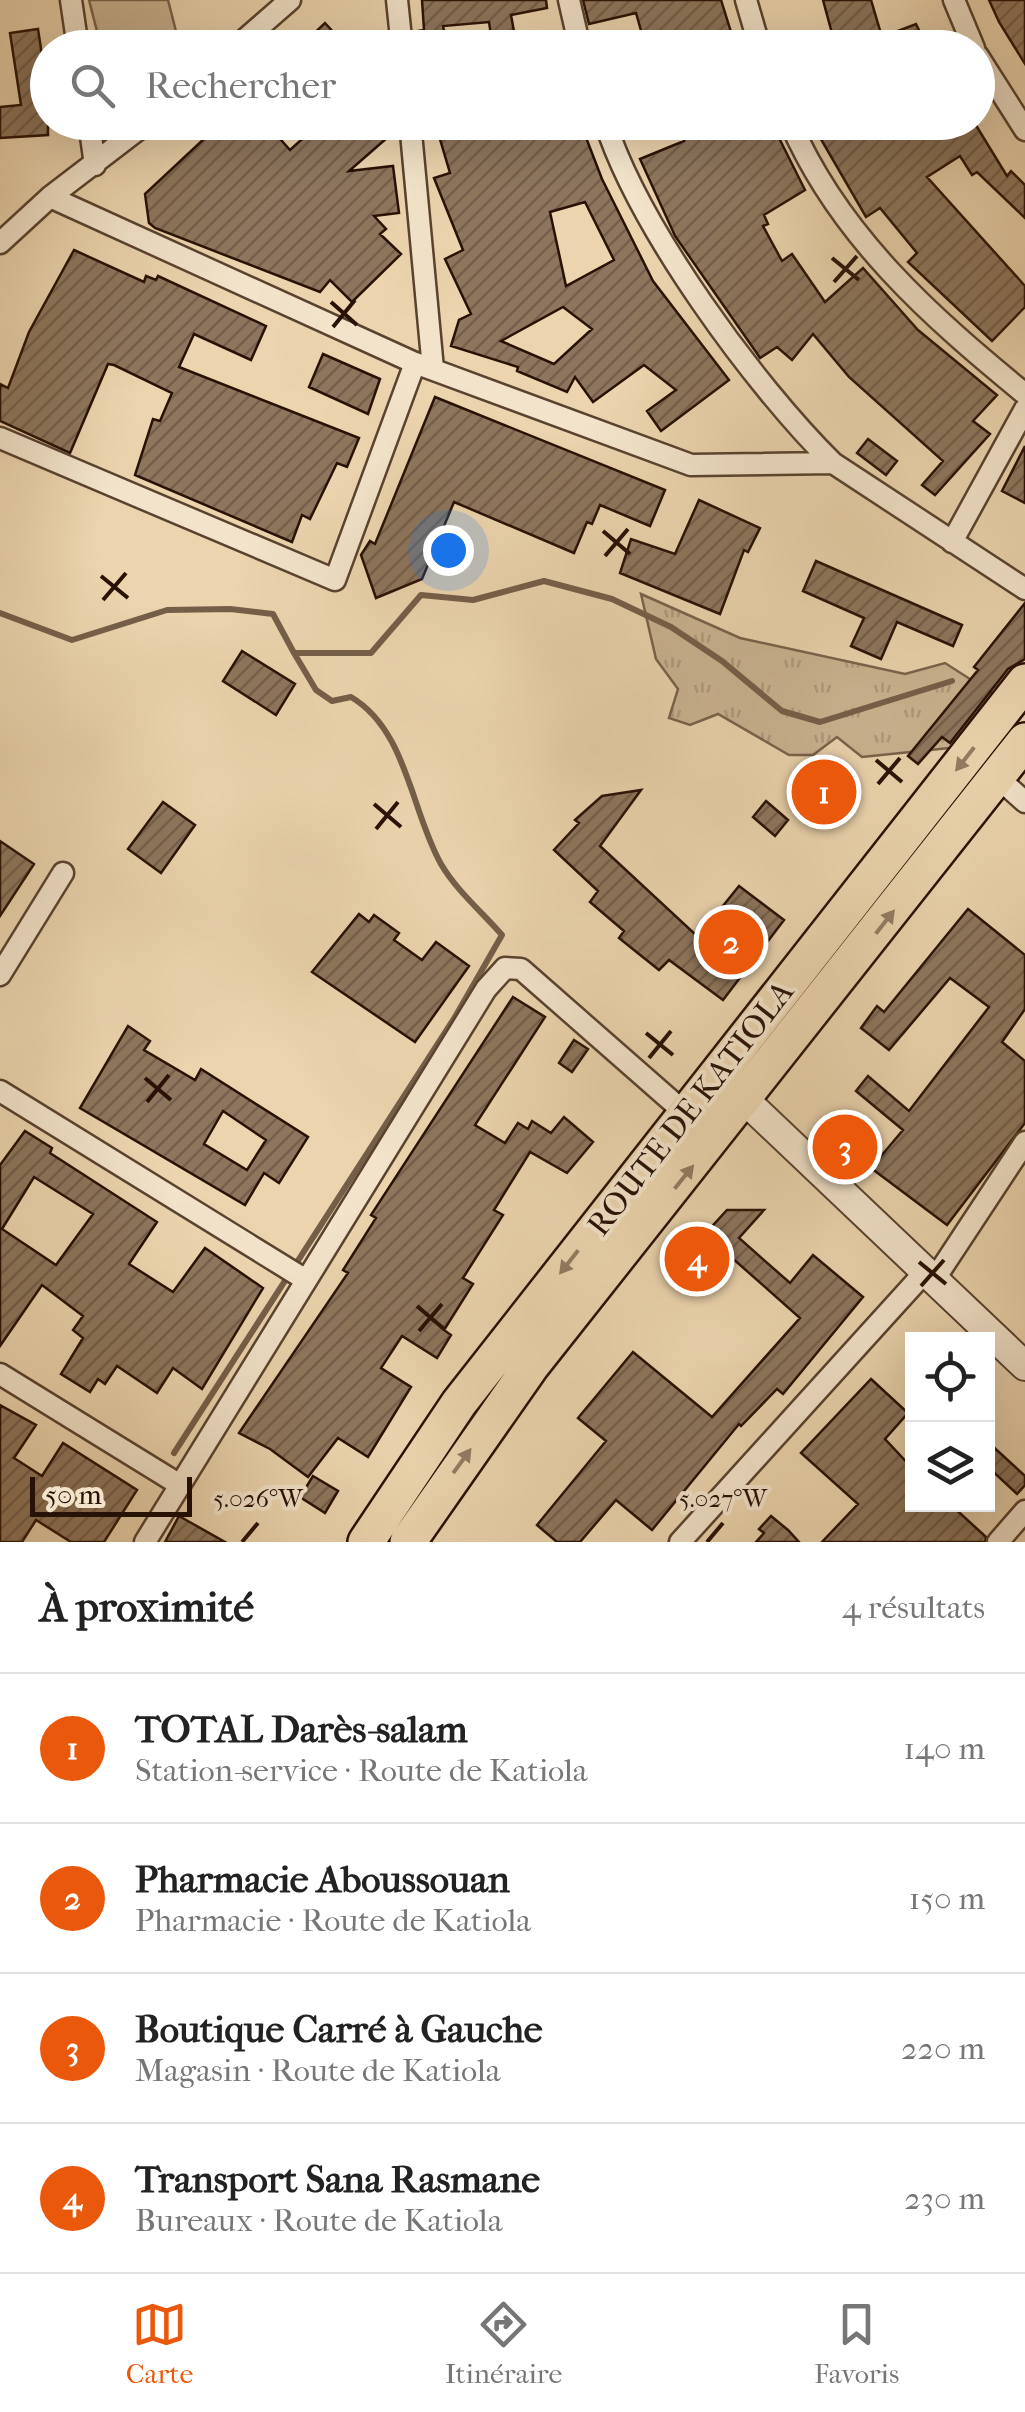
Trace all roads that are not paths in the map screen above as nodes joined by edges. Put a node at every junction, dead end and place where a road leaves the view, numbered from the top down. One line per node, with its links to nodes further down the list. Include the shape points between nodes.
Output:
1 (71, 0): 7 (street)
2 (290, 0): 8 (street)
3 (397, 0): 9 (street)
4 (568, 0): 10 (street)
5 (746, 0): 11 (street)
6 (954, 0): 12 (street)
7 (75, 30)
8 (256, 30)
9 (400, 30)
10 (576, 30)
11 (755, 30)
12 (966, 30)
13 (995, 89): 14 (street)
14 (1025, 130)
15 (92, 140): 20 (street)
16 (126, 140): 20 (street)
17 (411, 140): 23 (street)
18 (614, 140): 27 (street, via 674,259 784,410)
19 (799, 140): 24 (street, via 853,231 912,296)
20 (95, 165): 21 (street)
21 (50, 196): 22 (street); 23 (street)
22 (0, 243)
23 (424, 366): 26 (street, via 335,580); 27 (street, via 692,465)
24 (1025, 394)
25 (1025, 409): 28 (street)
26 (0, 438)
27 (833, 463): 28 (street)
28 (952, 542): 29 (street)
29 (1025, 589)
30 (1025, 682): 36 (highway, ROUTE DE KATIOLA, one-way to 36)
31 (1025, 741): 32 (highway, ROUTE DE KATIOLA)
32 (997, 777): 33 (street); 38 (highway, ROUTE DE KATIOLA, one-way to 32)
33 (1025, 802)
34 (63, 873): 35 (street)
35 (0, 975)
36 (716, 1073): 38 (street); 39 (highway, ROUTE DE KATIOLA)
37 (0, 1091): 42 (street)
38 (746, 1100): 41 (street); 49 (highway, ROUTE DE KATIOLA, one-way to 38, via 531,1366)
39 (684, 1112): 42 (street, via 521,969 505,968); 48 (highway, ROUTE DE KATIOLA, one-way to 48, via 459,1403)
40 (1022, 1158): 41 (street)
41 (929, 1276): 43 (street); 50 (street)
42 (306, 1280): 45 (street)
43 (1025, 1366)
44 (0, 1374): 45 (street)
45 (180, 1486): 47 (street)
46 (1025, 1511): 51 (street)
47 (144, 1542)
48 (366, 1542)
49 (408, 1542)
50 (680, 1542)
51 (998, 1542)

